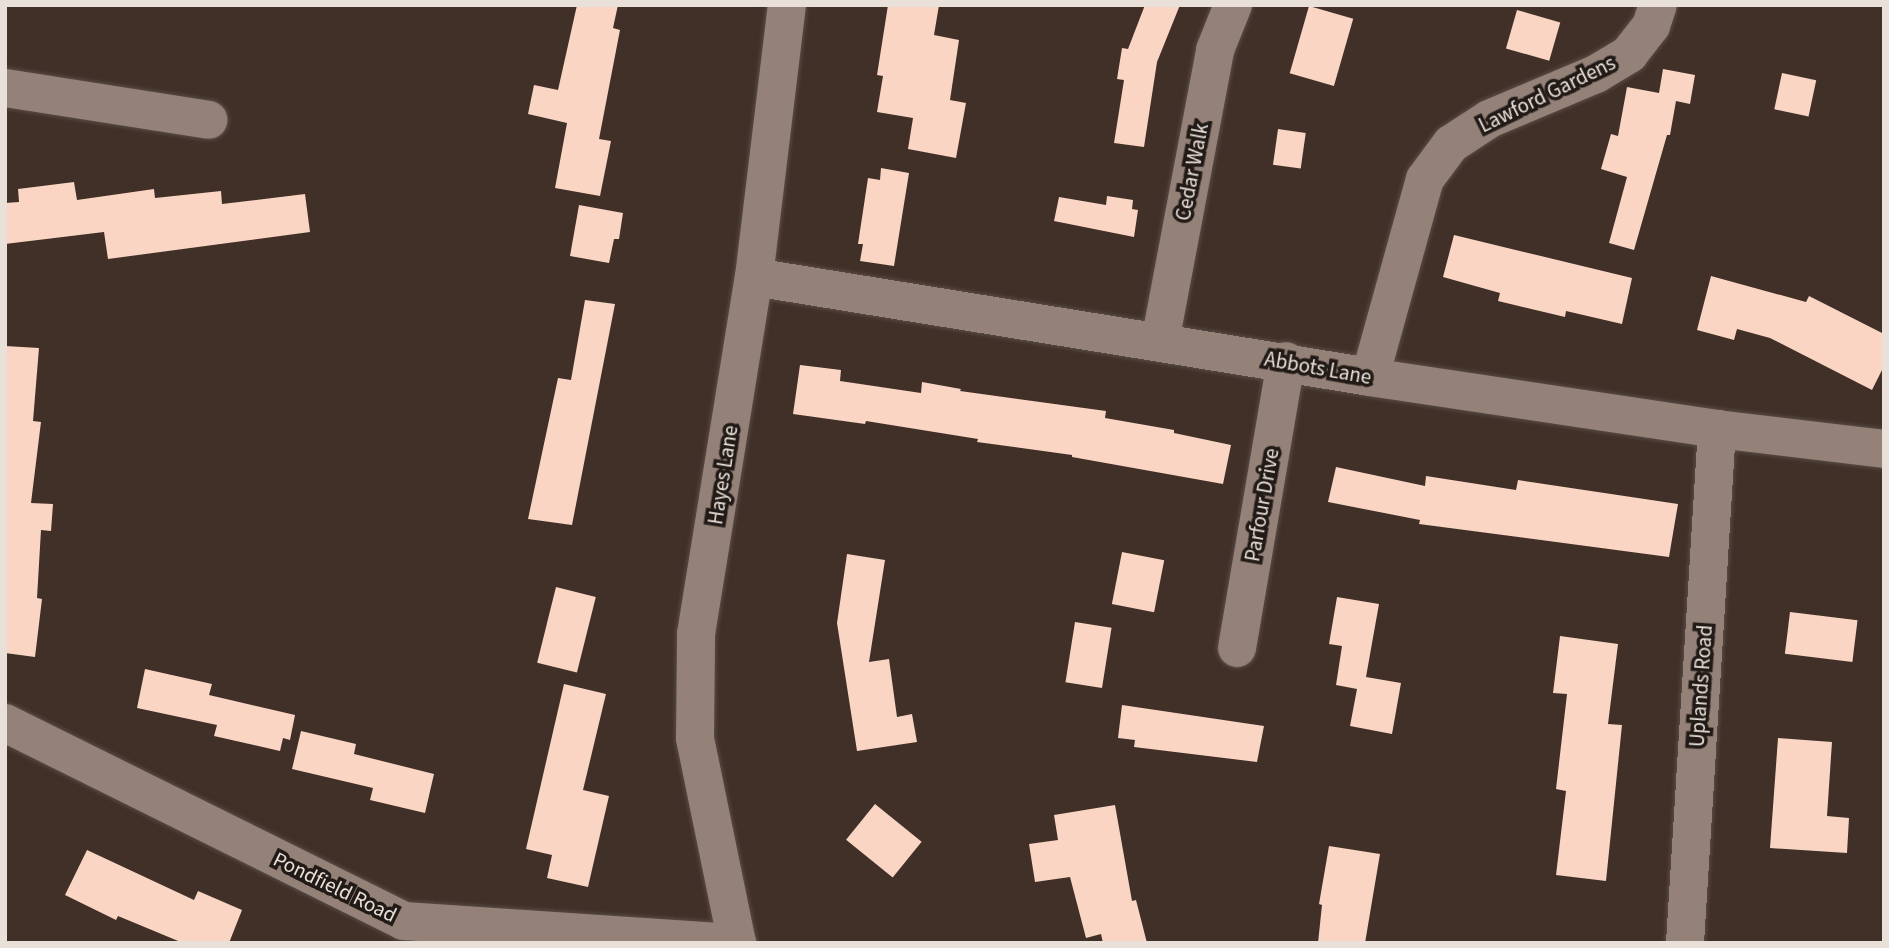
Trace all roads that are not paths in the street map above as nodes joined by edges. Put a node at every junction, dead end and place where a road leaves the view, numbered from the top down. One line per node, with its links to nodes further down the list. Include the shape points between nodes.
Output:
1 (787, 5): 6 (street, Hayes Lane)
2 (1233, 5): 7 (street, Cedar Walk, via 1215,50)
3 (1658, 5): 9 (street, Lawford Gardens, via 1651,26 1629,54 1597,74 1489,119 1451,144 1425,179)
4 (5, 88): 5 (street)
5 (209, 120)
6 (754, 277): 7 (street, Abbots Lane); 14 (street, Hayes Lane, via 696,634 695,738)
7 (1160, 342): 8 (street, Abbots Lane)
8 (1286, 361): 9 (street, Abbots Lane); 12 (street, Parfour Drive)
9 (1370, 377): 10 (street, Abbots Lane)
10 (1717, 429): 11 (street, Abbots Lane); 15 (street, Uplands Road)
11 (1884, 449)
12 (1237, 648)
13 (5, 723): 14 (street, Pondfield Road, via 404,921)
14 (737, 943)
15 (1685, 943)

